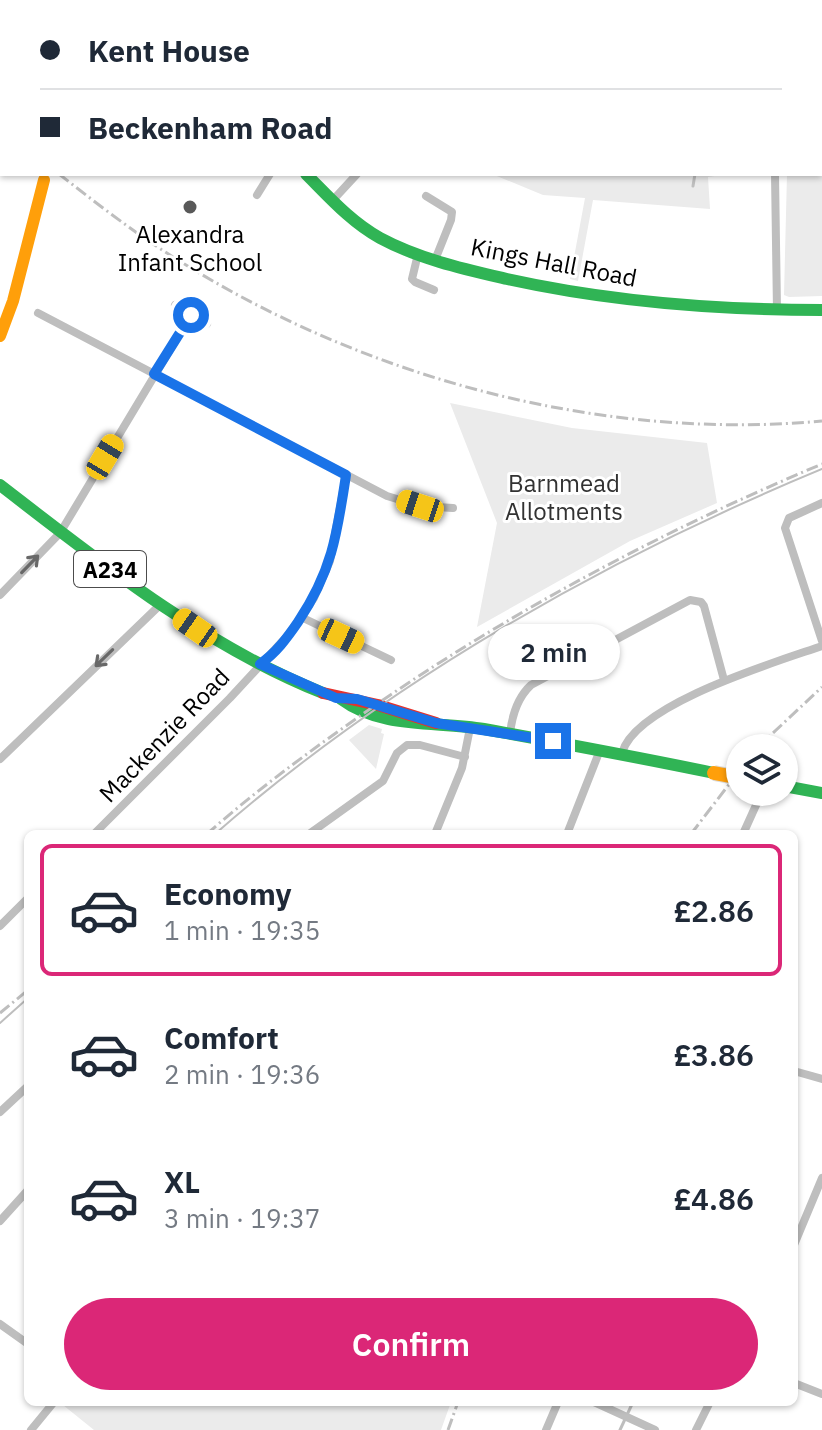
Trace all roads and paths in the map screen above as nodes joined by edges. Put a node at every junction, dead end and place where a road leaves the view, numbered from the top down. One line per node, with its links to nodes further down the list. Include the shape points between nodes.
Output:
1 (269, 176): 6 (street)
2 (308, 176): 8 (main road, Kings Hall Road)
3 (355, 176): 8 (street)
4 (775, 176): 14 (street)
5 (44, 180): 18 (main road)
6 (257, 195)
7 (426, 196): 10 (street, via 452,212)
8 (333, 200): 9 (main road, Kings Hall Road, via 364,228)
9 (418, 254): 10 (main road, Kings Hall Road); 11 (street, via 412,279)
10 (435, 260): 14 (main road, Kings Hall Road, via 571,292)
11 (434, 290)
12 (175, 305): 16 (street)
13 (822, 310): 14 (main road, Kings Hall Road)
14 (777, 311)
15 (38, 313): 19 (street)
16 (191, 315): 17 (street); 19 (street)
17 (207, 324)
18 (0, 336)
19 (154, 374): 20 (street); 24 (street)
20 (346, 475): 23 (street, via 387,496); 27 (street, Mackenzie Road, via 330,561)
21 (0, 485): 24 (main road, A234)
22 (822, 503): 28 (street, via 789,518 785,528)
23 (453, 508)
24 (60, 533): 25 (street, one-way to 24); 26 (main road, A234)
25 (0, 595)
26 (161, 604): 30 (main road, A234); 37 (street, one-way to 37)
27 (301, 617): 29 (street); 30 (street, Mackenzie Road)
28 (822, 643): 31 (street)
29 (391, 660)
30 (260, 664): 32 (main road, A234, via 353,709 394,721); 42 (street, Mackenzie Road)
31 (724, 680): 33 (street, via 704,606 690,600 531,685 521,694); 35 (street, via 655,717 629,737)
32 (470, 728): 33 (main road, A234); 36 (street)
33 (510, 734): 34 (main road, A234)
34 (600, 750): 35 (main road, A234); 45 (street)
35 (622, 753): 38 (main road, A234, bridge)
36 (465, 757): 43 (street, via 407,745 383,781); 44 (street)
37 (0, 759)
38 (726, 775)
39 (798, 789): 40 (main road)
40 (822, 793)
41 (756, 806): 46 (street)
42 (98, 830)
43 (315, 830)
44 (437, 830)
45 (569, 830)
46 (745, 830)
47 (24, 902): 48 (street)
48 (0, 926)
49 (798, 1072): 50 (street)
50 (822, 1079)
51 (24, 1090): 52 (street)
52 (0, 1112)
53 (822, 1178): 56 (street)
54 (24, 1194): 55 (street)
55 (0, 1221)
56 (798, 1235)
57 (0, 1324): 58 (street)
58 (24, 1341)
59 (798, 1385): 60 (street)
60 (822, 1394)
61 (51, 1406): 65 (street)
62 (556, 1406): 66 (street)
63 (602, 1406): 67 (street)
64 (708, 1406): 68 (street)
65 (31, 1430)
66 (546, 1430)
67 (655, 1430)
68 (696, 1430)

